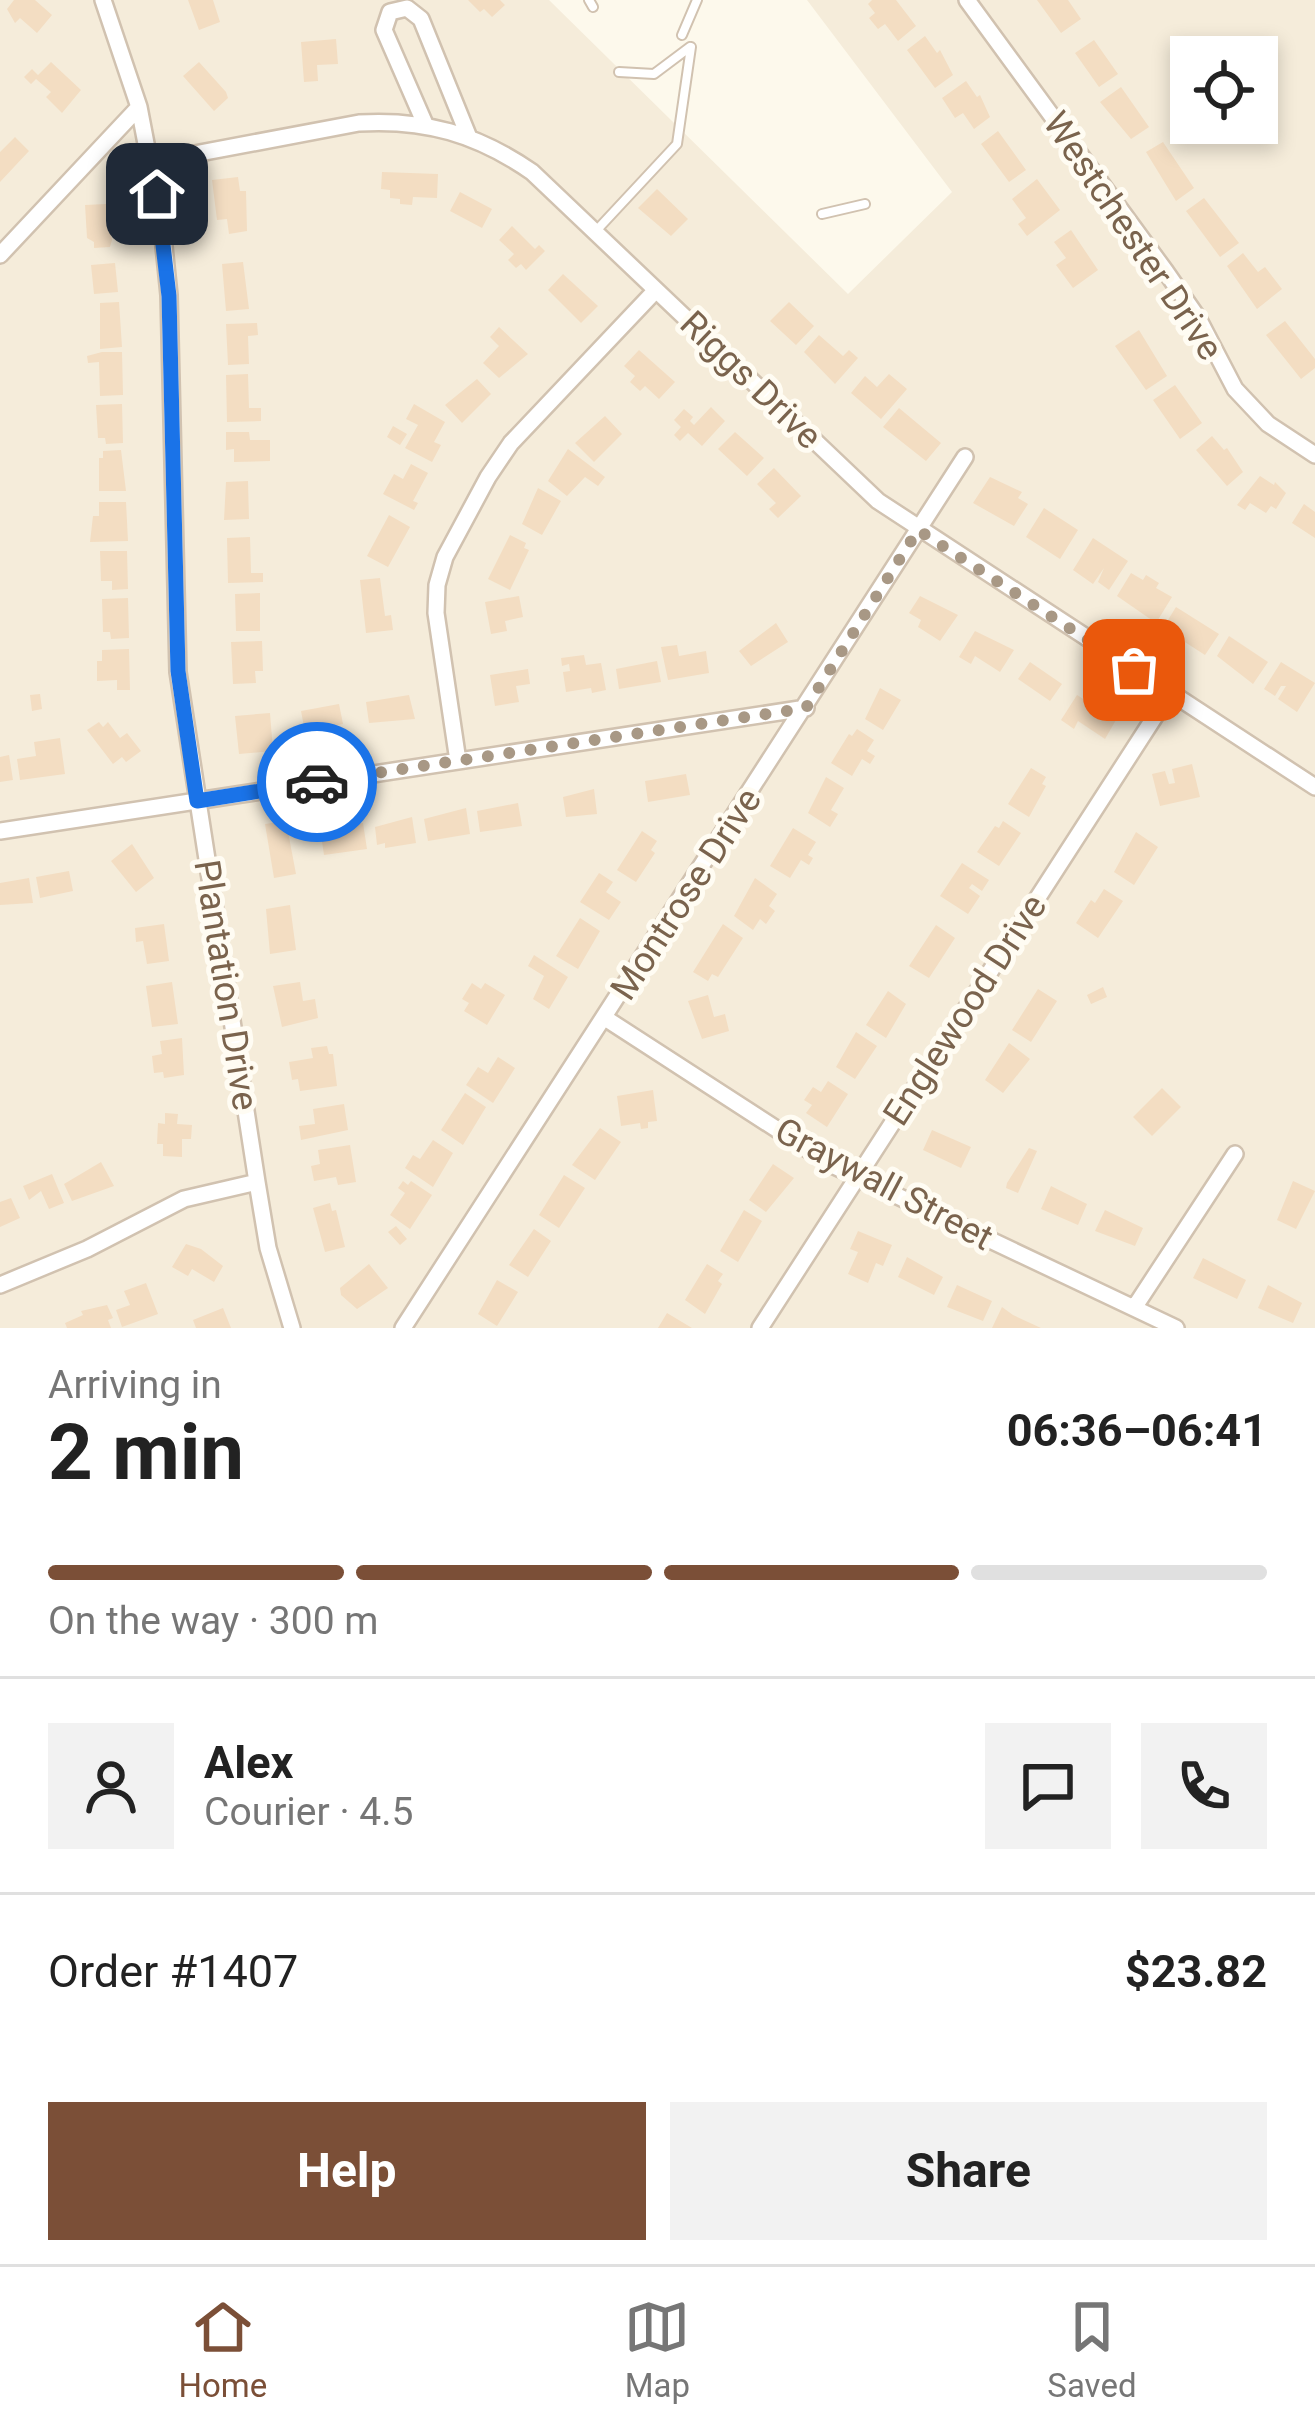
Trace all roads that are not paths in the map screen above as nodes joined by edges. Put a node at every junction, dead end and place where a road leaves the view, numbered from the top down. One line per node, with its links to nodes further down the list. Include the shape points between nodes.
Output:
1 (103, 0): 6 (street, Plantation Drive)
2 (697, 0): 4 (lane)
3 (967, 0): 15 (street, Westchester Drive, via 1198,318 1235,389)
4 (682, 35)
5 (619, 72): 12 (lane, via 654,74 691,46 677,143)
6 (139, 107): 9 (street, Plantation Drive); 13 (street)
7 (425, 124): 8 (street, Riggs Drive); 8 (street, via 384,30 390,12 406,8 421,19); 9 (street, Riggs Drive, via 359,123)
8 (468, 135): 12 (street, Riggs Drive, via 532,172)
9 (152, 162): 22 (street, Plantation Drive, via 169,296 178,671)
10 (865, 204): 11 (lane)
11 (822, 214)
12 (595, 232): 14 (street, Riggs Drive)
13 (0, 255)
14 (656, 290): 17 (street, Riggs Drive); 20 (street, via 511,443 445,557 436,614)
15 (1315, 455)
16 (965, 457): 17 (street, Montrose Drive)
17 (918, 530): 18 (street, Riggs Drive); 19 (street, Montrose Drive)
18 (1169, 693): 21 (street, Riggs Drive); 26 (street, Englewood Drive)
19 (806, 708): 20 (street); 24 (street, Montrose Drive)
20 (458, 761): 22 (street)
21 (1315, 787)
22 (197, 801): 23 (street); 27 (street, Plantation Drive)
23 (0, 831)
24 (605, 1018): 26 (street, Graywall Street); 32 (street, Montrose Drive)
25 (1235, 1154): 30 (street)
26 (856, 1178): 28 (street, Englewood Drive); 30 (street, Graywall Street)
27 (257, 1182): 29 (street, via 184,1199); 31 (street, Plantation Drive)
28 (810, 1250): 33 (street, Englewood Drive); 34 (street)
29 (0, 1285)
30 (1134, 1308): 35 (street, Graywall Street)
31 (292, 1328)
32 (404, 1328)
33 (760, 1328)
34 (772, 1328)
35 (1176, 1328)

